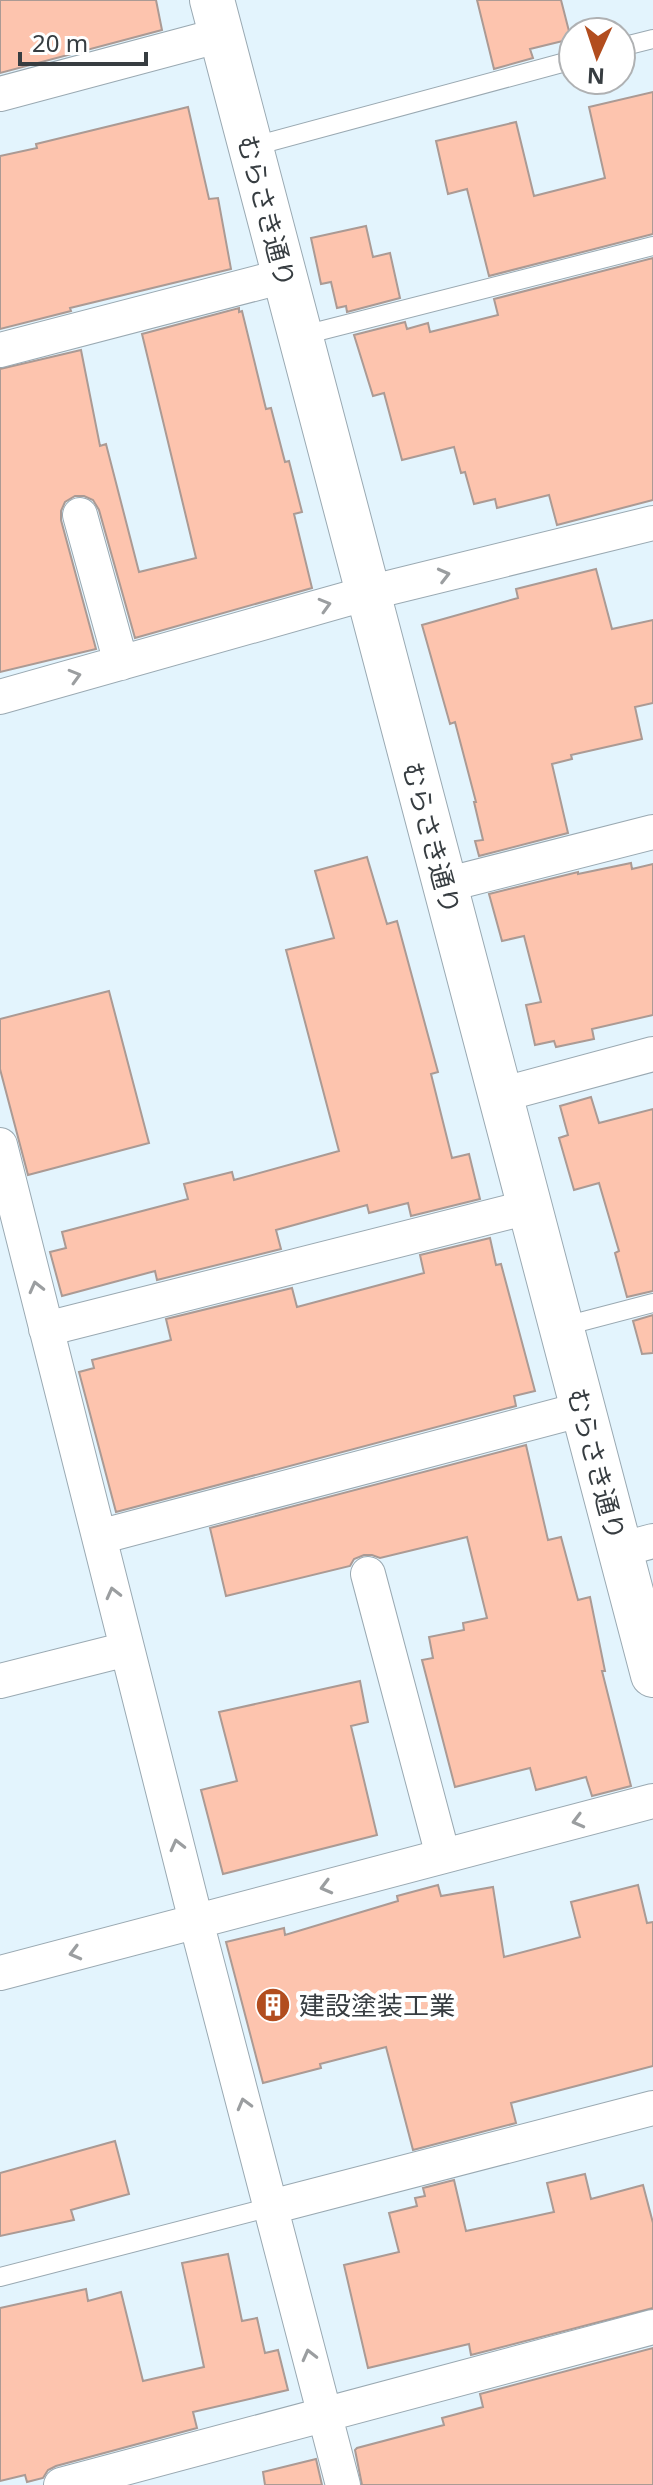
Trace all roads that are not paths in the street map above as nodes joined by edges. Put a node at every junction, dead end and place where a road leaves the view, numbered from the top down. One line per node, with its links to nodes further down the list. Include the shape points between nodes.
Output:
1 (216, 17): 3 (street); 4 (street, むらさき通り)
2 (557, 64): 4 (lane)
3 (0, 94)
4 (250, 148): 6 (street, むらさき通り)
5 (653, 246): 7 (lane)
6 (284, 276): 7 (street, むらさき通り); 8 (street)
7 (300, 336): 11 (street, むらさき通り)
8 (0, 350)
9 (80, 515): 12 (street)
10 (653, 523): 11 (street, one-way to 10)
11 (368, 593): 12 (street, one-way to 11); 15 (street, むらさき通り)
12 (121, 663): 13 (street, one-way to 12)
13 (0, 697)
14 (653, 832): 15 (street)
15 (445, 885): 17 (street, むらさき通り)
16 (653, 1054): 17 (street)
17 (500, 1095): 20 (street, むらさき通り)
18 (0, 1145): 19 (street)
19 (6, 1196): 23 (street, one-way to 19)
20 (529, 1207): 22 (street, むらさき通り); 23 (street)
21 (653, 1303): 22 (lane)
22 (561, 1327): 24 (street, むらさき通り)
23 (46, 1329): 25 (street)
24 (583, 1409): 25 (street); 26 (street, むらさき通り)
25 (99, 1537): 28 (street, one-way to 25)
26 (637, 1545): 29 (street, むらさき通り)
27 (368, 1574): 32 (street)
28 (127, 1649): 30 (street); 33 (street, one-way to 28)
29 (653, 1675)
30 (0, 1681)
31 (653, 1801): 32 (street, one-way to 32)
32 (443, 1856): 33 (street, one-way to 33)
33 (196, 1921): 34 (street, one-way to 34); 36 (street, one-way to 33)
34 (0, 1973)
35 (653, 2108): 36 (street)
36 (271, 2207): 37 (lane); 39 (street, one-way to 36)
37 (0, 2277)
38 (653, 2327): 39 (street)
39 (324, 2415): 40 (street); 41 (street)
40 (61, 2485)
41 (343, 2485)

